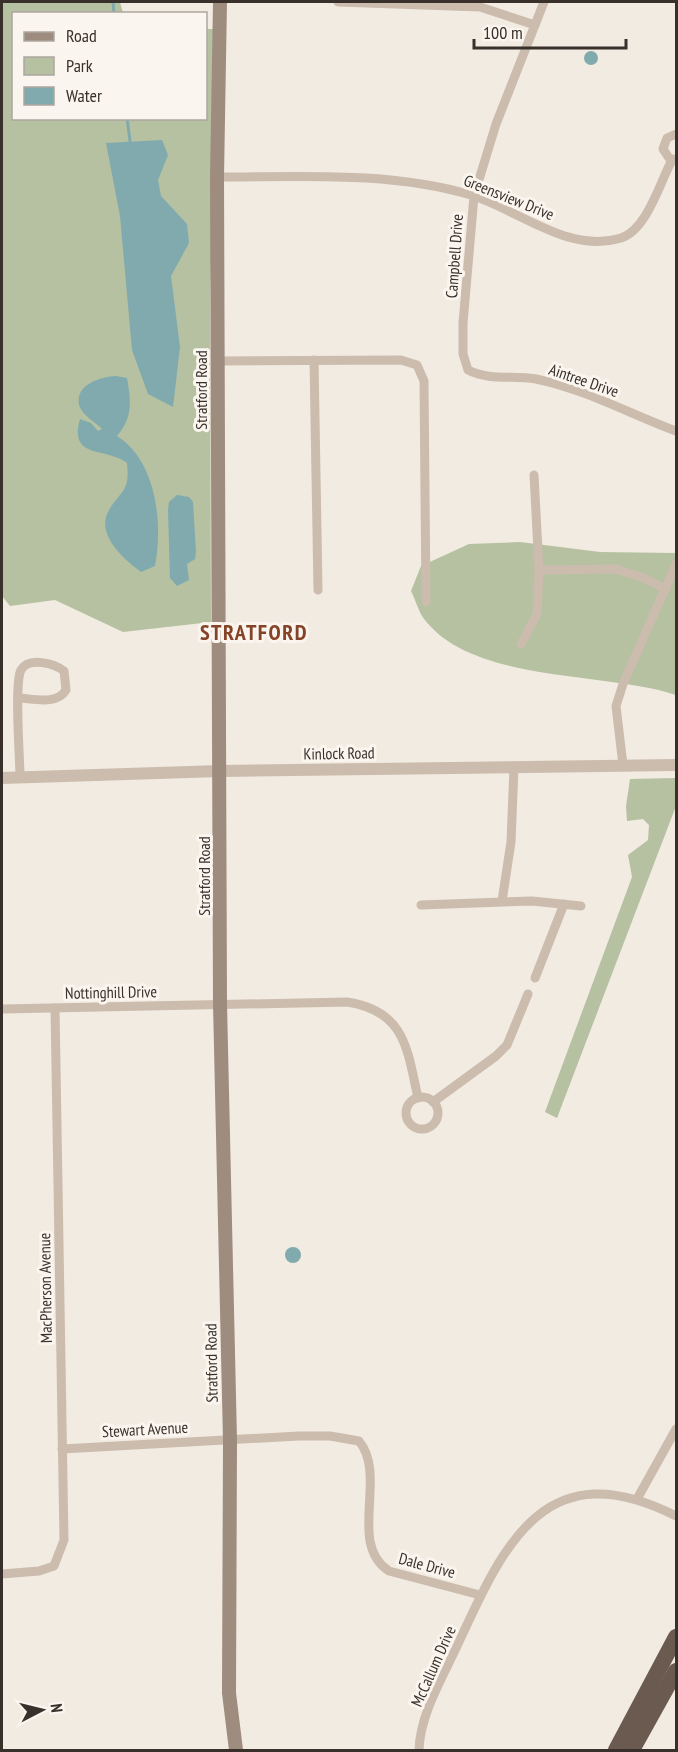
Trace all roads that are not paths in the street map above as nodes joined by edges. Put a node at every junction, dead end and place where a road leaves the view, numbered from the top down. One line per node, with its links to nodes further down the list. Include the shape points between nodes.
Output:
1 (220, 2): 7 (main road, Stratford Road)
2 (338, 2): 4 (street, via 480,7)
3 (544, 2): 4 (street, Campbell Drive)
4 (535, 24): 8 (street, Campbell Drive, via 496,124)
5 (676, 134): 6 (street, Greensview Drive, via 663,145 664,152)
6 (674, 160): 8 (street, Greensview Drive, via 648,213 624,237 602,242 570,238)
7 (217, 177): 8 (street, Greensview Drive, via 390,180); 10 (main road, Stratford Road)
8 (474, 196): 11 (street, Campbell Drive, via 463,354 468,370)
9 (314, 360): 10 (street); 17 (street); 18 (street, via 410,361 422,372)
10 (217, 361): 24 (main road, Stratford Road)
11 (477, 375): 12 (street, Aintree Drive, via 535,379 572,389)
12 (676, 431)
13 (534, 475): 15 (street)
14 (676, 564): 16 (street)
15 (539, 570): 16 (street, via 616,569); 19 (street, via 537,614)
16 (666, 589): 21 (street, via 616,706)
17 (318, 590)
18 (426, 602)
19 (521, 644)
20 (19, 698): 20 (street, via 20,671 24,666 49,663 64,671 66,690 62,697); 25 (street)
21 (623, 765): 22 (street, Kinlock Road); 23 (street, Kinlock Road)
22 (676, 765)
23 (514, 767): 24 (street, Kinlock Road); 27 (street, via 511,842)
24 (220, 771): 25 (street, Kinlock Road); 33 (main road, Stratford Road)
25 (20, 777): 26 (street, Kinlock Road)
26 (2, 778)
27 (502, 902): 28 (street); 29 (street)
28 (564, 904): 30 (street); 31 (street)
29 (421, 905)
30 (581, 906)
31 (535, 978)
32 (528, 994): 37 (street, via 507,1045)
33 (220, 1004): 34 (street, Nottinghill Drive); 36 (street, Nottinghill Drive, via 347,1002 382,1013 407,1046); 39 (main road, Stratford Road)
34 (55, 1008): 35 (street, Nottinghill Drive); 40 (street, MacPherson Avenue)
35 (2, 1009)
36 (418, 1098): 37 (street); 37 (street, via 409,1103 406,1112 408,1122 416,1128 427,1128 435,1122 438,1111)
37 (433, 1102)
38 (676, 1429): 41 (street)
39 (230, 1440): 40 (street, Stewart Avenue); 44 (street, Dale Drive, via 330,1436 359,1441 369,1458 370,1544 378,1564 389,1571); 47 (main road, Stratford Road, via 229,1693)
40 (62, 1449): 43 (street, MacPherson Avenue, via 64,1540 54,1566)
41 (637, 1499): 42 (street); 44 (street, via 586,1496 549,1505 517,1539)
42 (676, 1516)
43 (2, 1574)
44 (480, 1595): 48 (street, McCallum Drive, via 427,1713)
45 (676, 1637): 49 (highway)
46 (676, 1671): 50 (highway)
47 (236, 1750)
48 (419, 1750)
49 (616, 1750)
50 (632, 1750)

